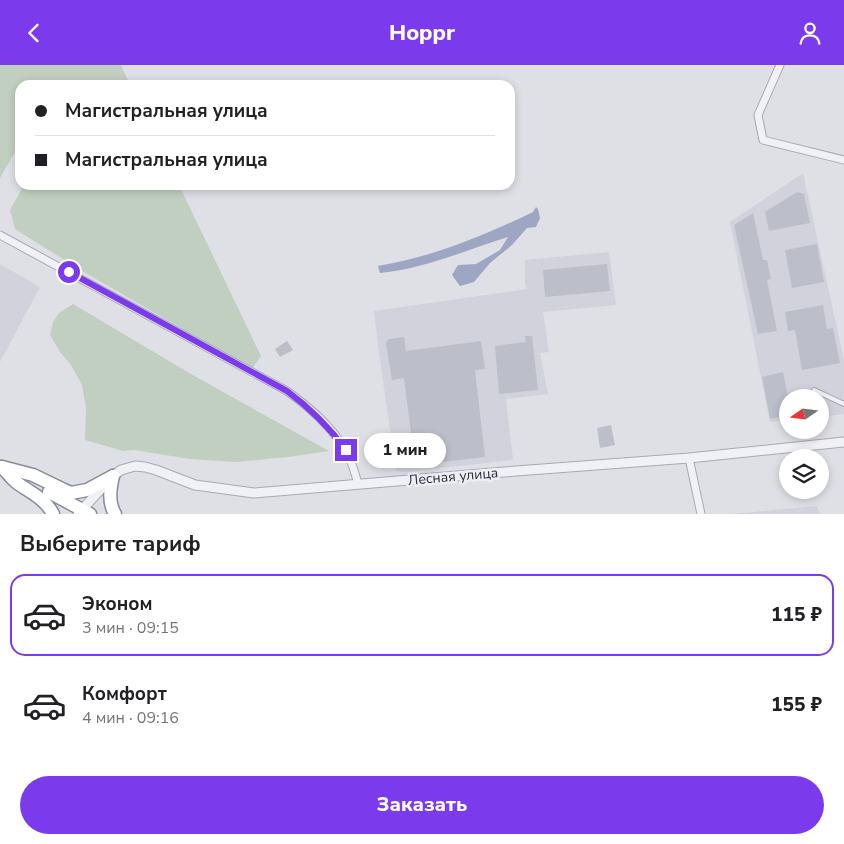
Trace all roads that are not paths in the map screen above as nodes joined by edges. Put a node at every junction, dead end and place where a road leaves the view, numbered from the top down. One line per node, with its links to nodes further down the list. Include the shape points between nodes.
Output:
1 (780, 65): 2 (street, via 758,115 763,140)
2 (844, 159)
3 (0, 235): 10 (street, via 287,391 316,415 346,450)
4 (829, 398): 5 (lane)
5 (844, 404)
6 (844, 442): 7 (street, Лесная улица)
7 (689, 458): 10 (street, Лесная улица); 14 (street)
8 (1, 466): 9 (highway, via 33,475 71,493 87,490); 11 (highway); 12 (highway, via 46,503)
9 (113, 476): 10 (street, Лесная улица, via 129,467 145,467 195,485 254,493); 11 (street, Лесная улица); 13 (highway, via 110,495)
10 (358, 484)
11 (83, 512)
12 (53, 514)
13 (115, 514)
14 (701, 514)

